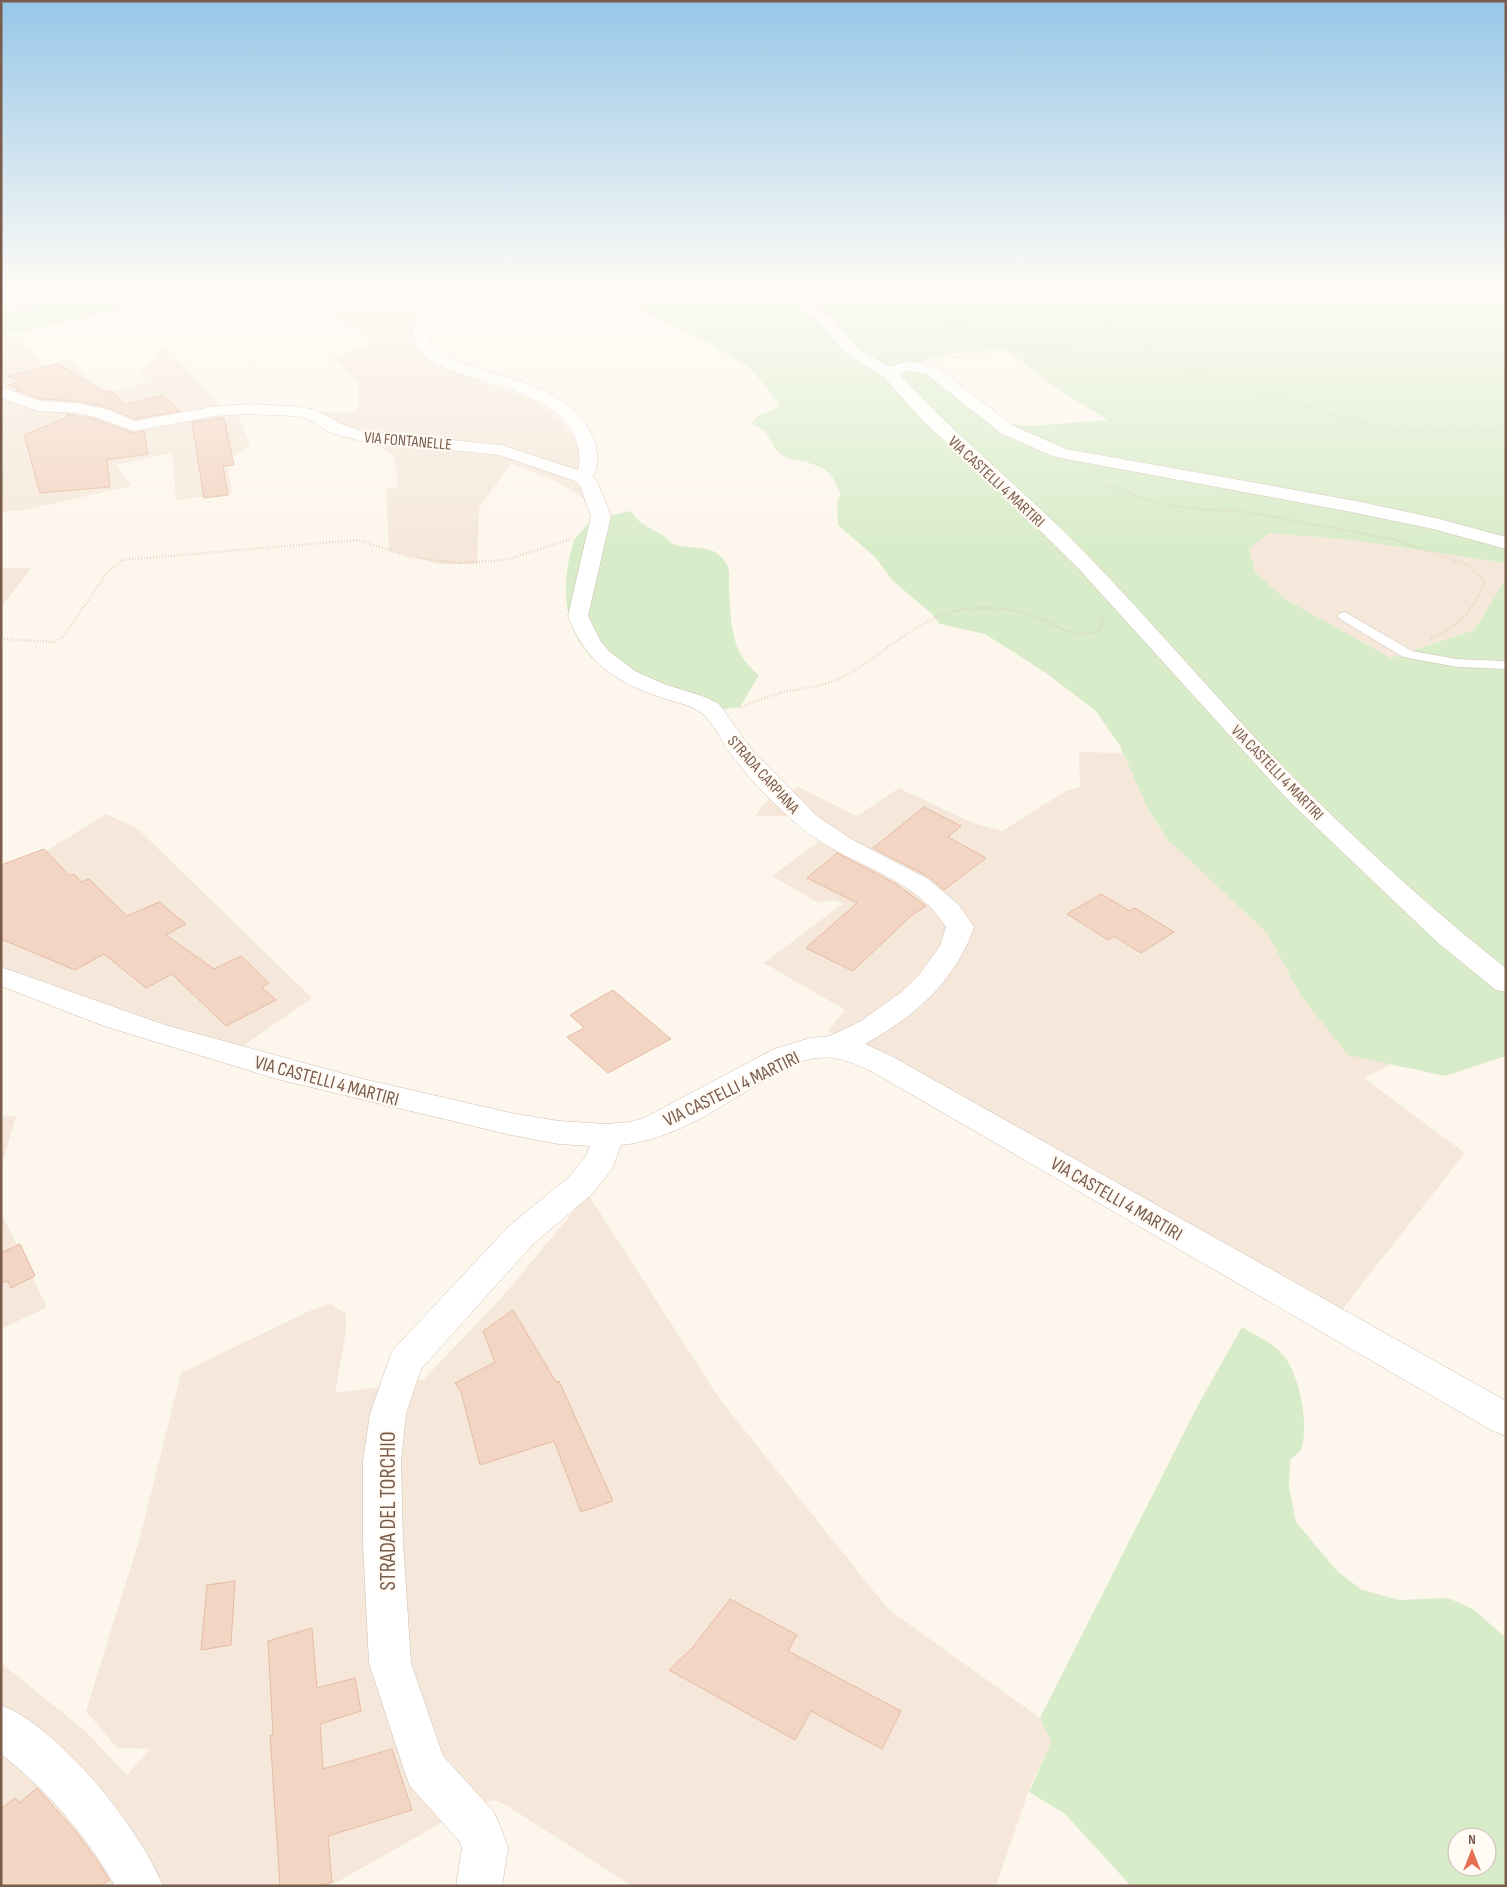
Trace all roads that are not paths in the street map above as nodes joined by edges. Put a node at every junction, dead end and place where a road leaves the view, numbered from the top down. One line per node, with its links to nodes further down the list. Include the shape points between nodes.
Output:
1 (484, 375): 5 (street, via 529,390 568,414 581,429 587,445 589,463)
2 (891, 375): 10 (street, VIA CASTELLI 4 MARTIRI, via 929,417 1085,564 1299,797 1447,936)
3 (937, 375): 6 (street, via 1008,430 1061,453 1351,506)
4 (1, 392): 5 (street, VIA FONTANELLE, via 38,406 100,413 134,426 216,410 301,412 360,436 493,449 526,457)
5 (583, 478): 11 (street, STRADA CARPIANA, via 589,484 601,516 578,616 586,637 604,660 641,683 710,708 740,751 806,820 832,839 912,881 942,901 960,927 953,947 920,991 858,1038)
6 (1506, 543)
7 (1345, 616): 8 (lane, via 1408,654 1457,663)
8 (1506, 665)
9 (1, 976): 12 (street, VIA CASTELLI 4 MARTIRI, via 115,1019 329,1082 491,1119 587,1135)
10 (1506, 983)
11 (834, 1046): 12 (street, VIA CASTELLI 4 MARTIRI, via 815,1048 785,1058 651,1126 631,1133); 13 (street, VIA CASTELLI 4 MARTIRI, via 882,1064)
12 (609, 1134): 16 (street, STRADA DEL TORCHIO, via 601,1161 580,1186 521,1235 405,1362 388,1414 382,1461 390,1663 426,1770 478,1828 485,1848)
13 (1506, 1420)
14 (1, 1726): 15 (street, via 68,1788 104,1828)
15 (140, 1886)
16 (479, 1886)

